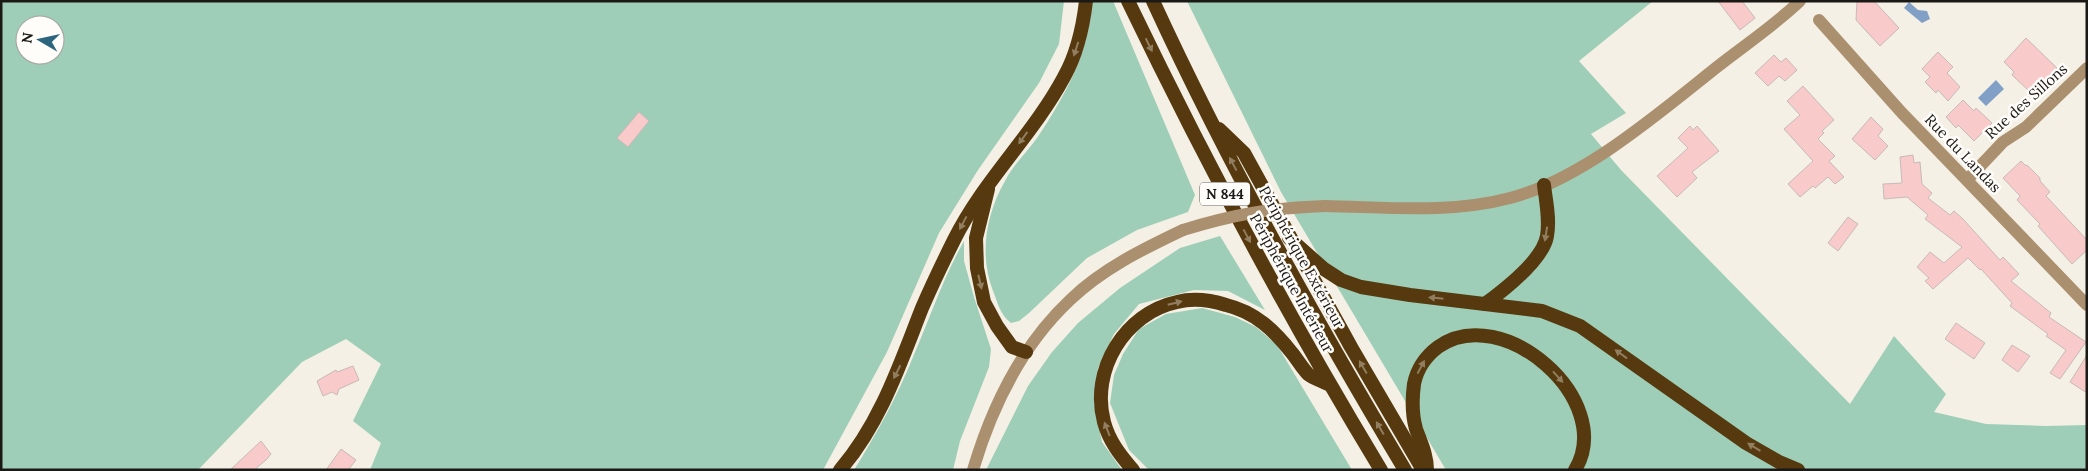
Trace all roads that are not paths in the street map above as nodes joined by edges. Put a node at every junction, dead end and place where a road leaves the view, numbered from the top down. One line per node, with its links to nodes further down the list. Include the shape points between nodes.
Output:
1 (1086, 1): 9 (highway, one-way to 9, via 1083,28 1065,76)
2 (1128, 1): 15 (highway, Périphérique Intérieur / N 844, one-way to 15, via 1195,137)
3 (1153, 1): 7 (highway, Périphérique Extérieur / N 844)
4 (1799, 2): 10 (street, via 1629,135)
5 (1819, 20): 8 (street, Rue du Landas)
6 (2087, 68): 8 (street, Rue des Sillons, via 2026,128 2003,142)
7 (1212, 124): 11 (highway, via 1244,153); 20 (highway, Périphérique Extérieur / N 844, one-way to 7, via 1302,292)
8 (1967, 180): 13 (street, Rue du Landas)
9 (990, 183): 14 (highway, one-way to 14, via 976,238 976,268 984,302 996,326 1012,347); 16 (highway, one-way to 16, via 971,207 954,240 874,418)
10 (1544, 185): 12 (highway, one-way to 12, via 1548,221 1542,249); 14 (street, bridge, via 1512,198 1462,207 1271,209 1218,219 1183,230 1112,268 1071,299)
11 (1289, 238): 12 (highway, one-way to 11, via 1361,287 1324,269); 21 (highway, one-way to 11)
12 (1485, 304): 24 (highway, one-way to 12, via 1739,438 1580,326 1542,312)
13 (2087, 305)
14 (1026, 352): 17 (street, via 1004,388 986,428)
15 (1328, 384): 18 (highway, one-way to 15, via 1107,432 1102,410 1102,386 1109,360 1125,333 1159,308 1194,300 1224,304 1248,313 1272,330 1308,374); 19 (highway, Périphérique Intérieur / N 844)
16 (840, 470)
17 (973, 470)
18 (1133, 470)
19 (1381, 470)
20 (1405, 470)
21 (1423, 470)
22 (1427, 470): 23 (highway, one-way to 23, via 1413,414 1414,383 1418,371 1425,359 1441,345 1458,336 1478,334 1500,338 1523,349 1548,366 1570,391 1578,407 1584,435 1582,454)
23 (1575, 470)
24 (1798, 470)

